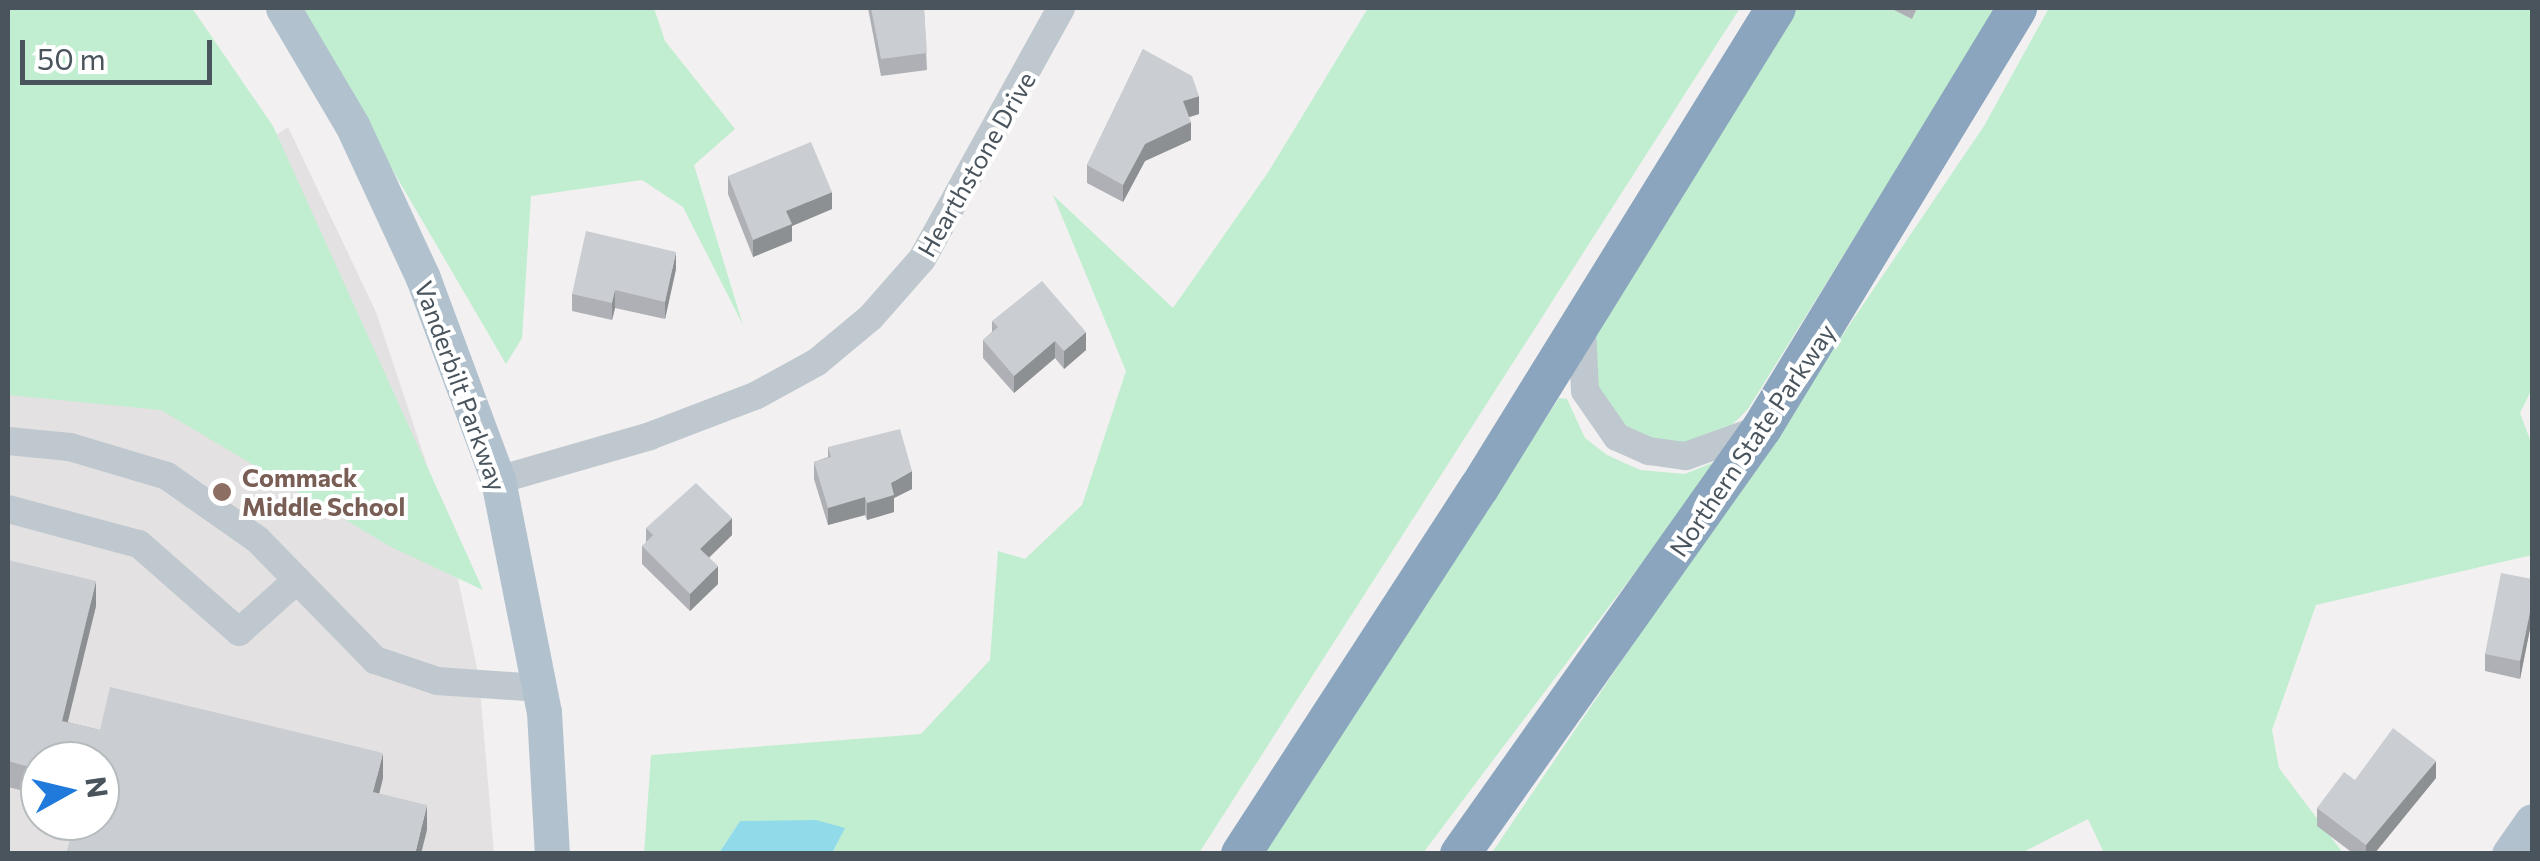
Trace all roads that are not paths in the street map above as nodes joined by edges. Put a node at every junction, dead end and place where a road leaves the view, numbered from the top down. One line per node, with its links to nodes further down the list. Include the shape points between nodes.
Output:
1 (283, 8): 8 (main road, Vanderbilt Parkway, via 353,127 423,278)
2 (1062, 8): 8 (street, Hearthstone Drive, via 922,259 830,351 755,396 650,436)
3 (1776, 8): 5 (highway)
4 (2017, 8): 6 (highway, Northern State Parkway)
5 (1582, 322): 6 (street, via 1585,391 1617,437 1686,456); 14 (highway)
6 (1762, 428): 15 (highway, Northern State Parkway)
7 (8, 441): 10 (street, via 70,448 167,476 258,540)
8 (498, 480): 11 (main road, Vanderbilt Parkway)
9 (8, 510): 10 (street, via 139,544 238,632)
10 (296, 580): 11 (street, via 375,660 436,680)
11 (539, 688): 13 (main road, Vanderbilt Parkway)
12 (2532, 821): 16 (main road)
13 (552, 854)
14 (1241, 854)
15 (1460, 854)
16 (2510, 854)

